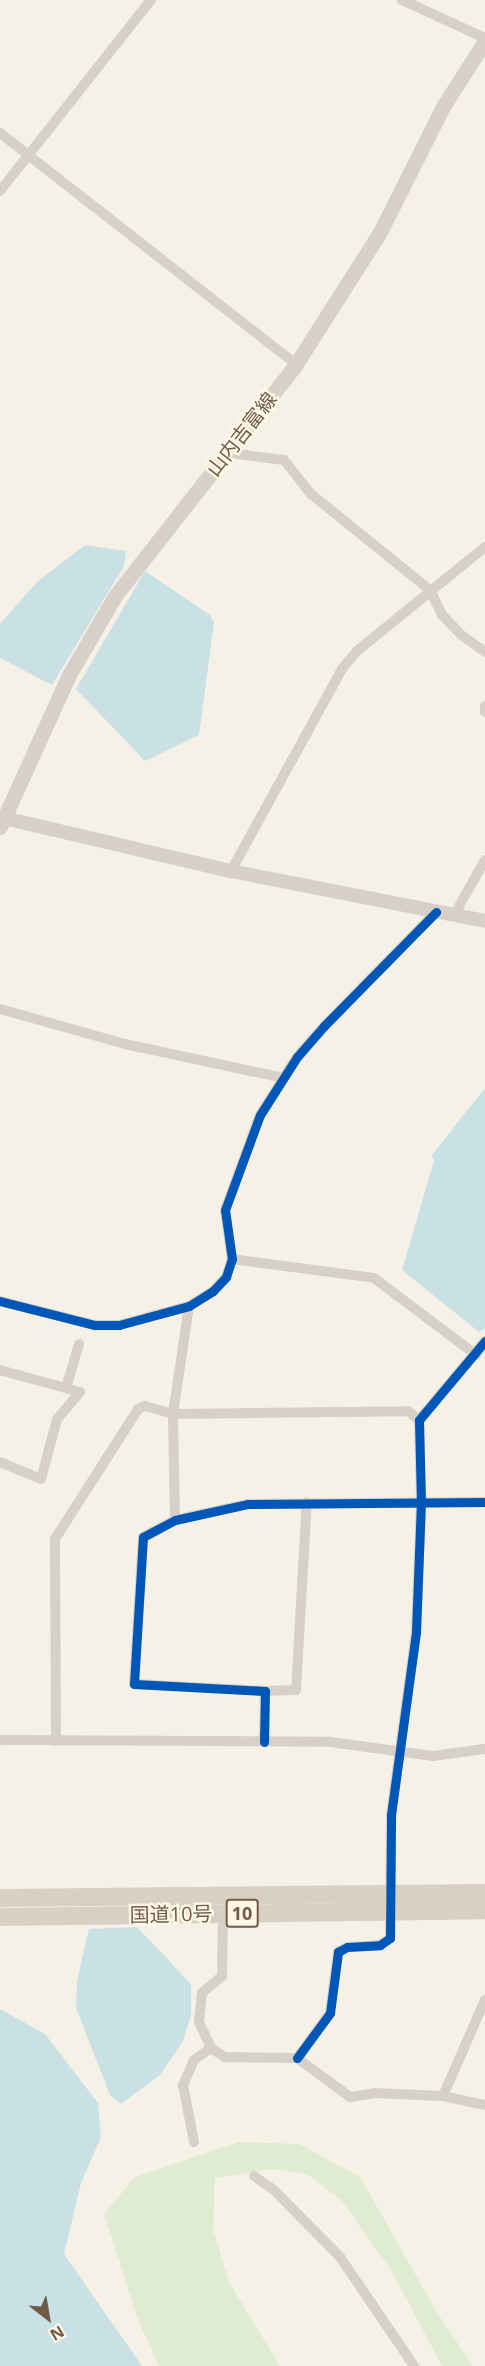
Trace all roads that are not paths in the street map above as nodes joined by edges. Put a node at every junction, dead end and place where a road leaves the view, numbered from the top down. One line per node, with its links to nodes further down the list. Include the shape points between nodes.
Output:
1 (151, 0): 5 (street)
2 (402, 0): 3 (street)
3 (485, 40): 7 (main road, 山内吉富線, via 444,105 380,232)
4 (0, 133): 5 (street)
5 (29, 154): 6 (street); 7 (street)
6 (0, 191)
7 (296, 363): 8 (main road, 山内吉富線)
8 (229, 453): 10 (street, via 284,460 311,494); 14 (main road, 山内吉富線, via 165,526 115,596 69,675)
9 (485, 547): 10 (street)
10 (430, 590): 11 (street, via 442,615); 16 (street, via 357,651 342,669)
11 (485, 652)
12 (485, 705): 13 (street)
13 (485, 712)
14 (1, 821): 16 (street)
15 (485, 860): 18 (street)
16 (231, 871): 17 (street)
17 (436, 912): 18 (street); 21 (street, via 324,1026)
18 (454, 915): 19 (street)
19 (485, 921)
20 (0, 1009): 21 (street, via 125,1044)
21 (283, 1078): 22 (street, via 260,1115 225,1210)
22 (232, 1259): 24 (street, via 226,1277); 27 (street, via 374,1278)
23 (0, 1301): 24 (street, via 95,1325 119,1325)
24 (189, 1306): 30 (street)
25 (485, 1341): 27 (street)
26 (79, 1344): 29 (street)
27 (476, 1355): 31 (street)
28 (0, 1370): 29 (street)
29 (66, 1388): 32 (street, via 80,1392 57,1419 41,1479)
30 (173, 1414): 31 (street, via 408,1411); 36 (street); 39 (street, via 145,1406 138,1408 55,1539)
31 (419, 1420): 34 (street)
32 (0, 1462)
33 (307, 1502): 34 (street); 36 (street, via 248,1504); 37 (street, via 296,1690)
34 (421, 1502): 35 (street); 41 (street, via 416,1632)
35 (485, 1502)
36 (175, 1520): 37 (street, via 143,1537 134,1684)
37 (265, 1691): 40 (street)
38 (0, 1740): 39 (street)
39 (56, 1741): 40 (street)
40 (264, 1742): 41 (street, via 330,1742)
41 (401, 1749): 42 (street, via 433,1756); 45 (street, via 391,1815)
42 (485, 1749)
43 (485, 1893): 45 (highway, 国道10号 / 10)
44 (0, 1898): 45 (highway, 国道10号 / 10)
45 (391, 1902): 46 (highway, 国道10号 / 10); 47 (highway, 国道10号 / 10); 51 (street, via 388,1942 347,1947 338,1952 330,2013)
46 (485, 1910)
47 (223, 1913): 48 (highway, 国道10号 / 10); 50 (street, via 222,1976 202,1993 199,2022)
48 (0, 1917)
49 (485, 2000): 52 (street)
50 (211, 2049): 51 (street, via 225,2057); 54 (street, via 194,2060 183,2085)
51 (297, 2058): 52 (street, via 350,2097 374,2093)
52 (443, 2096): 53 (street)
53 (485, 2105)
54 (194, 2142)
55 (254, 2176): 56 (street, via 274,2190 340,2257)
56 (414, 2366)

